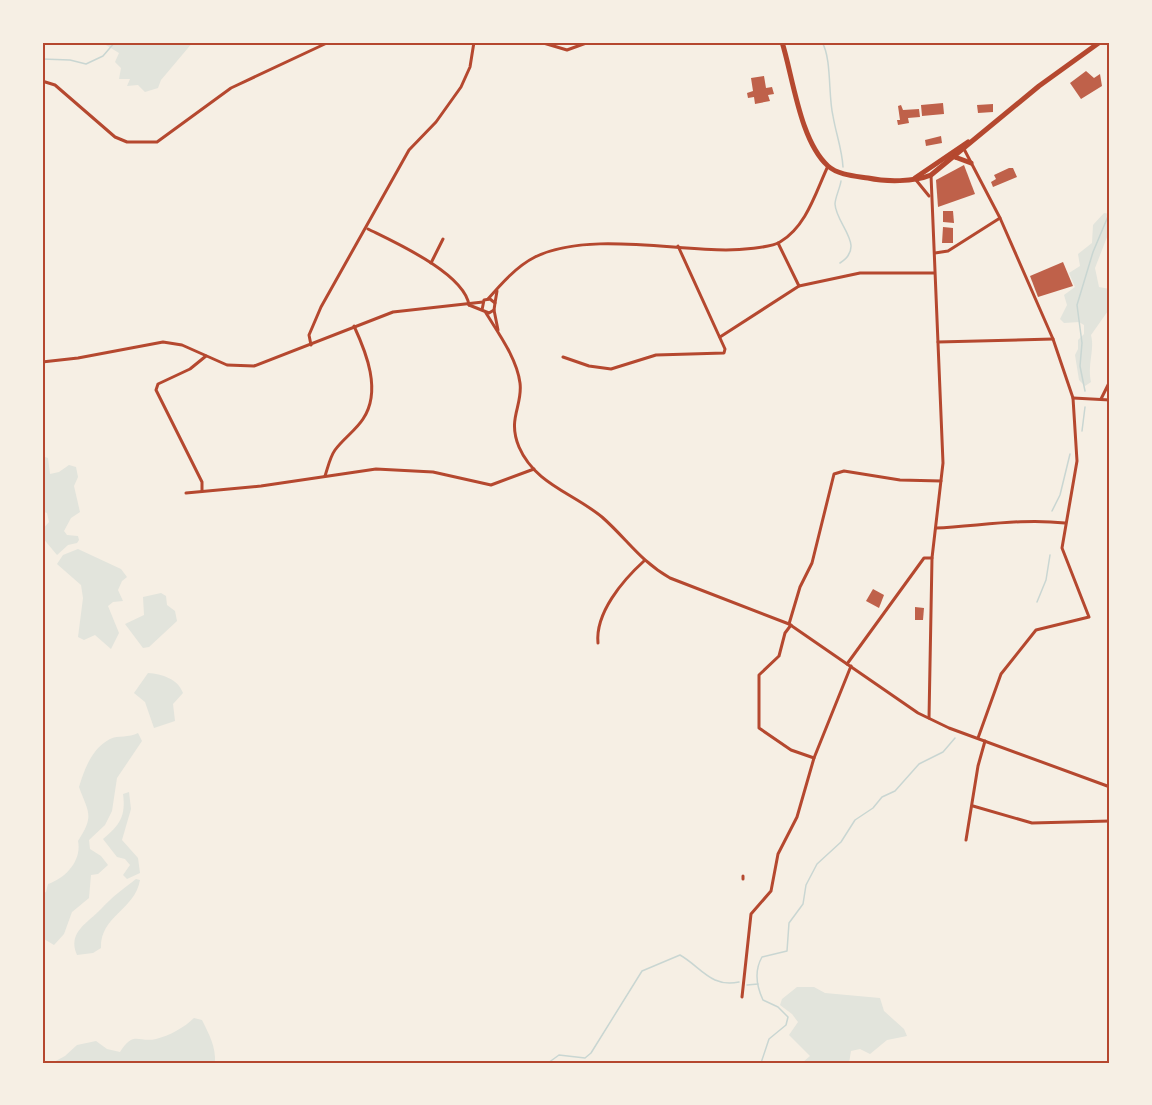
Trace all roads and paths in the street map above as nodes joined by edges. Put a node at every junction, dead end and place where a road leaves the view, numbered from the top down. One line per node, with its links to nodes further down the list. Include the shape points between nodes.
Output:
1 (329, 42): 7 (street, via 231,88 157,142 127,142 115,137 54,85)
2 (474, 42): 17 (street, via 470,67 461,87 409,150)
3 (540, 42): 4 (street, via 567,50)
4 (589, 42)
5 (782, 42): 11 (main road, via 807,131)
6 (1100, 42): 8 (main road)
7 (42, 81)
8 (964, 148): 9 (main road); 10 (street); 12 (main road)
9 (955, 157): 10 (main road); 13 (main road)
10 (971, 163): 16 (street)
11 (828, 166): 14 (main road, via 876,180); 19 (street, via 811,206)
12 (929, 168): 13 (street); 14 (main road)
13 (931, 175): 14 (main road); 15 (street)
14 (915, 178): 15 (street)
15 (930, 197): 21 (street)
16 (1000, 218): 21 (street, via 948,251); 35 (street)
17 (367, 228): 22 (street); 37 (street, via 315,318 309,335)
18 (443, 239): 22 (street)
19 (778, 243): 20 (street, via 738,250); 24 (street)
20 (678, 246): 25 (street, via 598,246 552,251 524,264); 34 (street)
21 (935, 253): 23 (street)
22 (431, 263): 29 (street, via 463,292)
23 (934, 273): 24 (street, via 860,273); 36 (street)
24 (799, 286): 34 (street)
25 (497, 291): 26 (street); 28 (street)
26 (488, 299): 27 (street); 28 (street)
27 (483, 302): 29 (street); 31 (street)
28 (495, 303): 30 (street)
29 (469, 305): 31 (street); 32 (street, via 393,312)
30 (494, 310): 31 (street); 33 (street)
31 (484, 312): 33 (street)
32 (354, 326): 37 (street); 46 (street, via 367,361 370,401 362,421 334,451)
33 (498, 332): 45 (street, via 520,384 514,414 516,435)
34 (720, 337): 39 (street, via 724,353 656,355 611,369)
35 (1053, 339): 36 (street); 42 (street)
36 (938, 342): 47 (street)
37 (311, 345): 38 (street, via 254,366 235,366)
38 (206, 356): 40 (street, via 182,345 163,342); 48 (street, via 190,369 158,384 156,390 202,482)
39 (563, 357)
40 (42, 362)
41 (1110, 381): 43 (street)
42 (1072, 398): 43 (street); 50 (street, via 1077,461)
43 (1101, 399): 44 (street)
44 (1110, 400)
45 (534, 469): 46 (street, via 491,485 433,472 391,469); 53 (street, via 555,488 601,517)
46 (325, 476): 48 (street)
47 (941, 481): 51 (street); 54 (street, via 900,480 844,471 834,474 812,563 800,586)
48 (201, 491): 49 (street)
49 (186, 493)
50 (1065, 523): 51 (street, via 1032,519); 58 (street, via 1062,548 1089,617 1036,630 1001,674)
51 (936, 528): 52 (street)
52 (932, 558): 56 (street, via 924,558); 57 (street)
53 (644, 561): 54 (street, via 670,578); 55 (street, via 628,575 609,604 597,634)
54 (790, 624): 56 (street); 60 (street, via 779,656 759,675 759,728 791,750)
55 (598, 643)
56 (849, 665): 57 (street, via 897,701); 60 (street)
57 (929, 718): 58 (street)
58 (978, 738): 59 (street)
59 (985, 741): 61 (street); 62 (street)
60 (814, 758): 65 (street, via 797,817 778,854 771,891 751,914)
61 (1110, 787)
62 (973, 806): 63 (street, via 1032,823); 64 (street)
63 (1110, 821)
64 (966, 840)
65 (742, 997)

